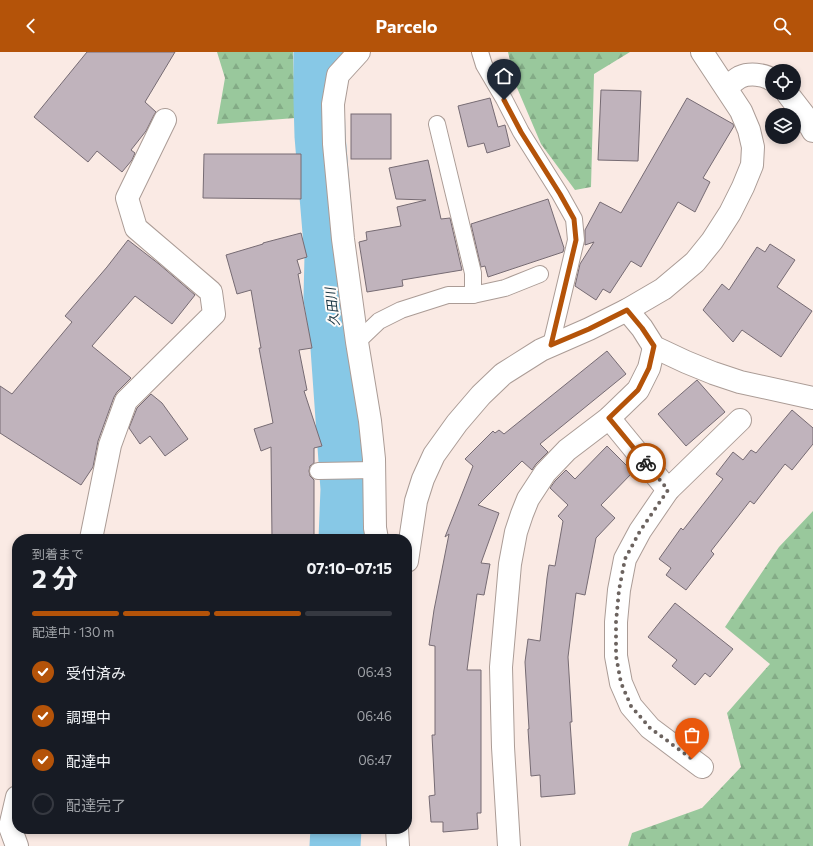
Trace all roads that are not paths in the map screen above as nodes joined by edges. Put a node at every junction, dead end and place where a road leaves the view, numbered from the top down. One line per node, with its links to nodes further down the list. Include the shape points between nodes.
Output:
1 (359, 52): 13 (street, via 338,75 334,104 334,144 342,240)
2 (480, 52): 14 (lane, via 484,65 521,132 574,219 576,240)
3 (702, 52): 5 (street)
4 (765, 77): 5 (street, via 741,76)
5 (726, 87): 12 (street, via 741,111 753,147 752,166 743,187 730,213 695,262 663,289)
6 (792, 100): 9 (street)
7 (165, 120): 22 (street, via 127,198 136,228 211,292 214,314 126,401 110,445)
8 (438, 124): 11 (lane, via 473,273)
9 (813, 131)
10 (540, 274): 11 (lane, via 505,288)
11 (473, 295): 13 (lane, via 448,295 401,310 379,321)
12 (627, 310): 14 (street); 15 (street)
13 (357, 342): 19 (street, via 370,421)
14 (551, 345): 24 (street, via 503,374 457,423 434,455 423,479 416,501)
15 (654, 346): 16 (street, via 686,362 740,382); 17 (street, via 649,368 638,390)
16 (813, 398)
17 (609, 418): 21 (street); 32 (street, via 567,450 545,473 528,499 516,532 510,564 501,667)
18 (740, 420): 21 (street)
19 (365, 470): 20 (lane); 23 (street)
20 (324, 471)
21 (668, 490): 25 (street, via 640,531 625,559 616,622 616,656 621,683 631,706 650,728)
22 (92, 534)
23 (376, 534)
24 (411, 534)
25 (702, 767)
26 (12, 818): 27 (street)
27 (12, 832)
28 (13, 834): 30 (street)
29 (397, 834): 31 (street)
30 (17, 846)
31 (398, 846)
32 (510, 846)

